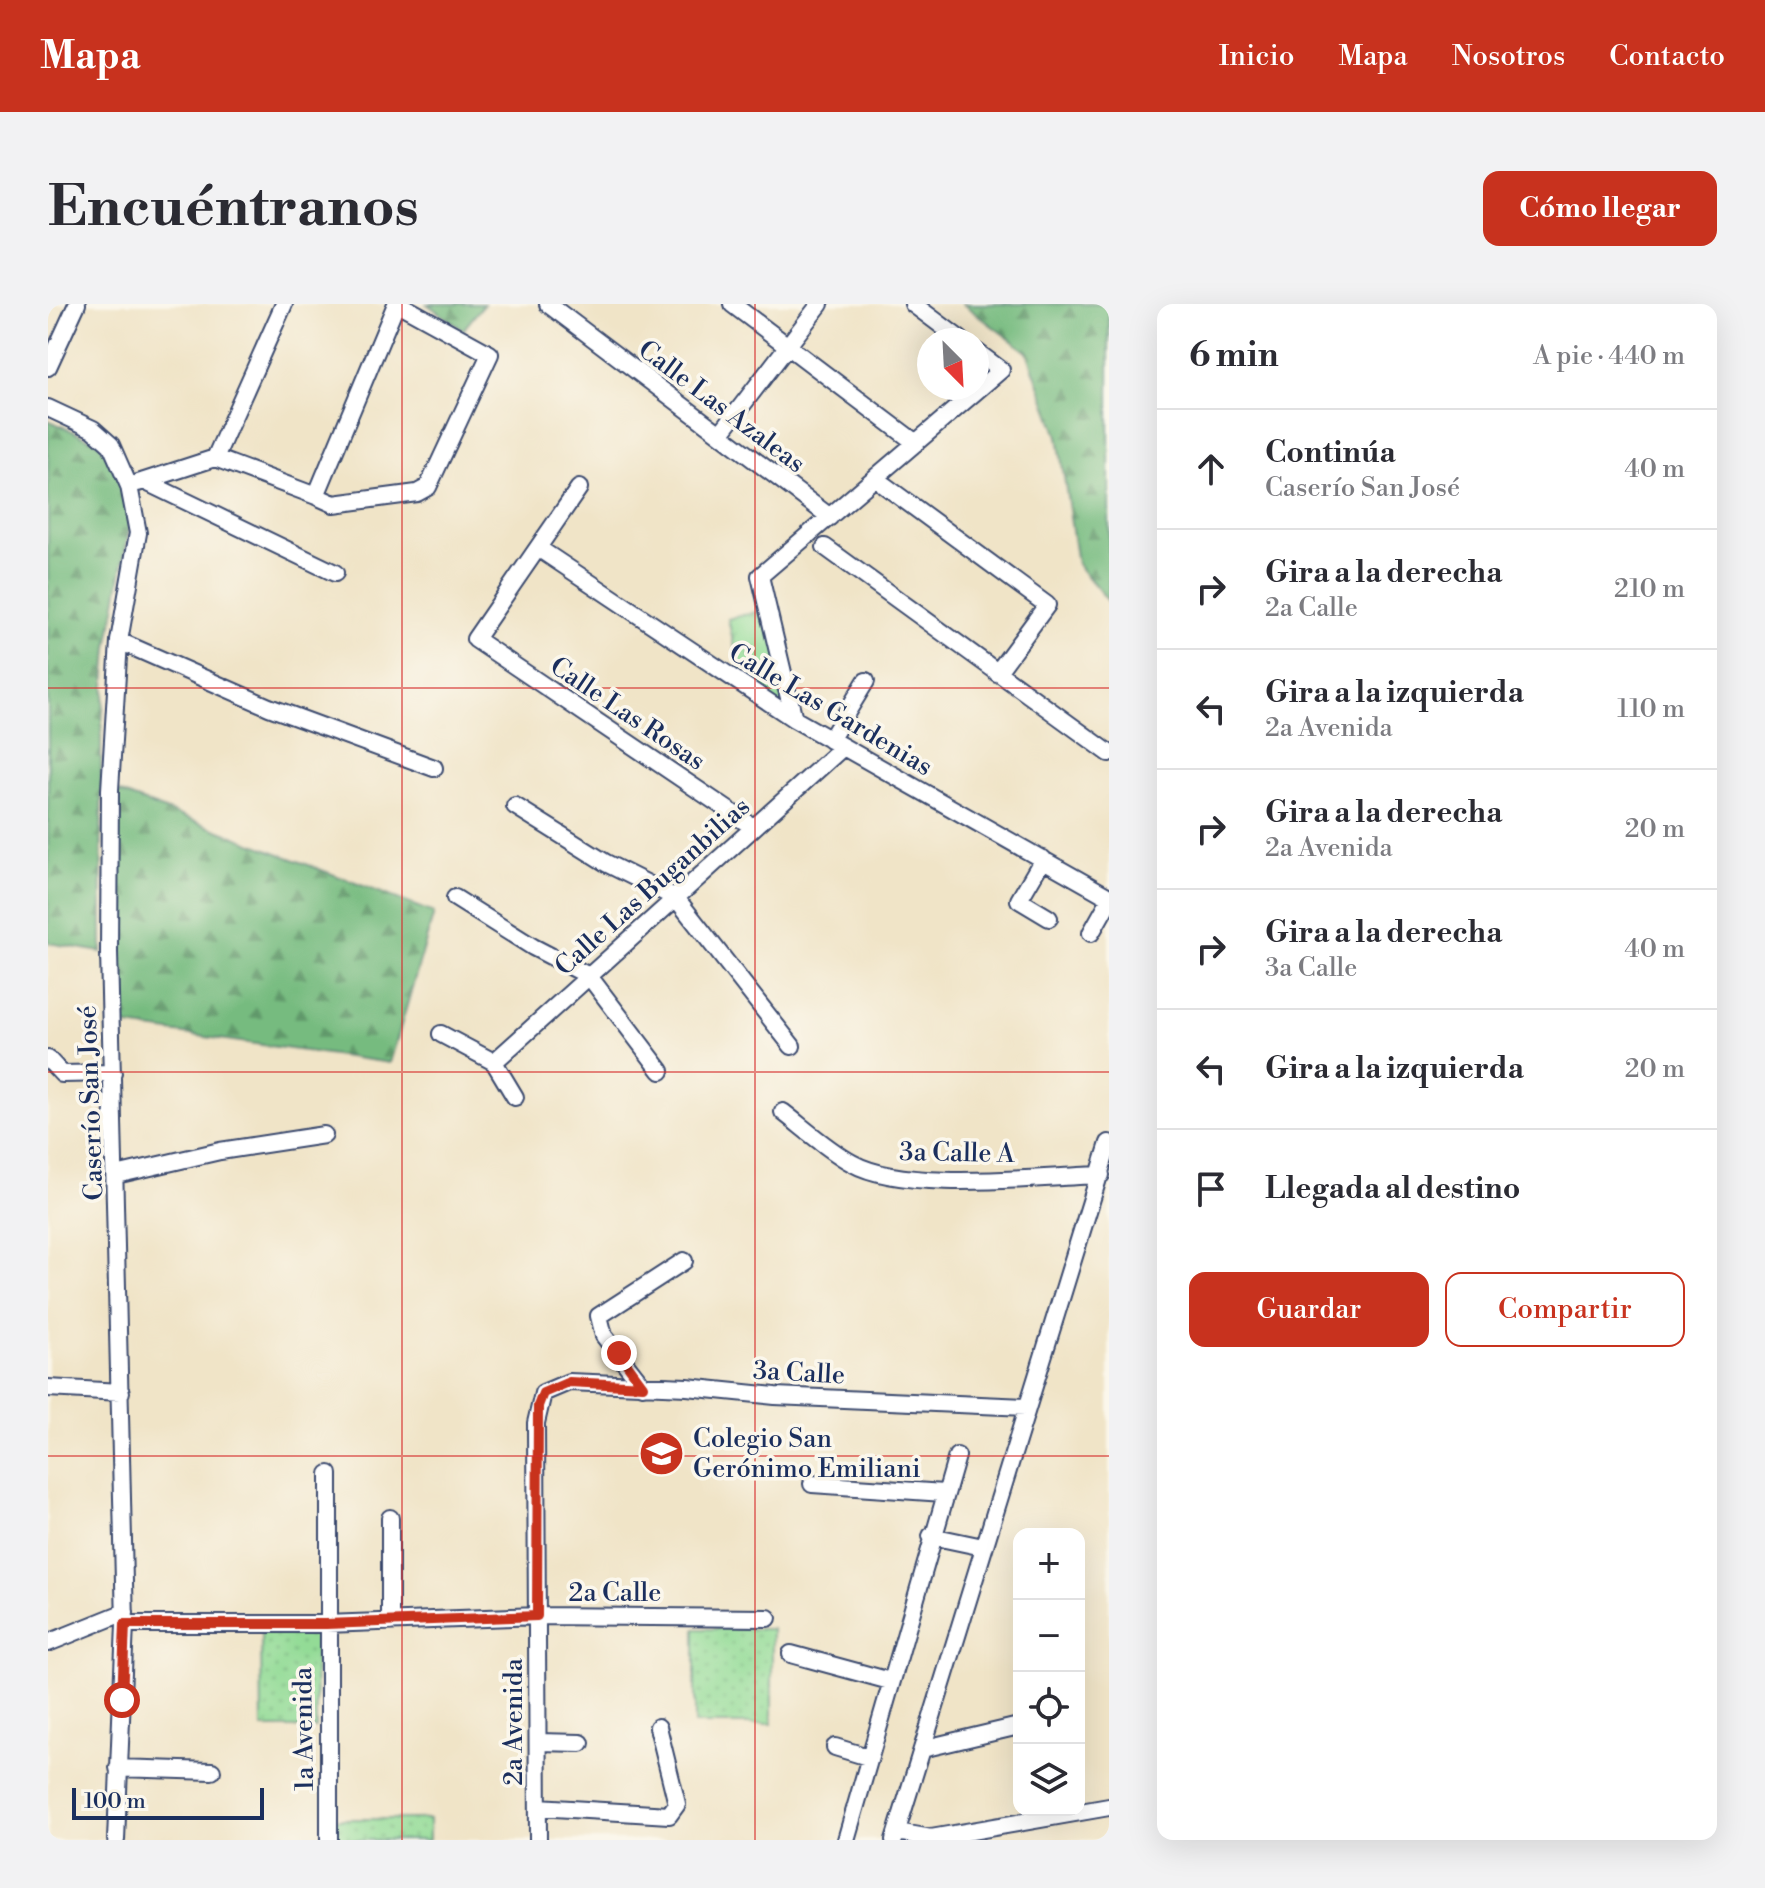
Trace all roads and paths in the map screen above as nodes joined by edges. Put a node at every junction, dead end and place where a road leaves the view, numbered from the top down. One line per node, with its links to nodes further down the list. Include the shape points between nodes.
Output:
1 (77, 304): 11 (street)
2 (284, 304): 17 (street)
3 (398, 304): 21 (street); 21 (street, via 490,354 428,487 334,504)
4 (548, 304): 15 (street, Calle Las Azaleas)
5 (732, 304): 9 (street)
6 (820, 304): 9 (street)
7 (913, 304): 8 (street)
8 (945, 328)
9 (788, 346): 15 (street); 16 (street)
10 (989, 361): 12 (street, via 1001,370)
11 (48, 367)
12 (989, 380)
13 (966, 400): 16 (street)
14 (48, 408): 18 (street, Caserío San José, via 93,429)
15 (720, 434): 22 (street, Calle Las Azaleas)
16 (916, 443): 22 (street)
17 (215, 458): 18 (street); 21 (street)
18 (137, 483): 25 (street); 26 (street, Caserío San José, via 138,533)
19 (884, 485): 27 (street, via 1047,605)
20 (579, 488): 24 (street)
21 (316, 496)
22 (830, 517): 29 (street, via 760,576)
23 (825, 547): 27 (street)
24 (538, 548): 29 (street, Calle Las Gardenias); 34 (street, Calle Las Rosas, via 475,639)
25 (335, 573)
26 (119, 641): 32 (street, via 269,707); 47 (street, Caserío San José, via 110,790)
27 (997, 673): 31 (street)
28 (866, 681): 30 (street, Calle Las Buganbilias)
29 (794, 719): 30 (street, Calle Las Gardenias)
30 (837, 743): 34 (street, Calle Las Buganbilias); 35 (street, Calle Las Gardenias)
31 (1109, 753)
32 (434, 768)
33 (515, 806): 37 (street, via 606,863)
34 (753, 827): 37 (street, Calle Las Buganbilias)
35 (1043, 859): 38 (street, Calle Las Gardenias); 39 (street, via 1019,900)
36 (455, 898): 41 (street)
37 (676, 898): 41 (street, Calle Las Buganbilias); 43 (street)
38 (1109, 899): 40 (street)
39 (1049, 918)
40 (1091, 933)
41 (589, 976): 45 (street, Calle Las Buganbilias); 46 (street)
42 (441, 1034): 45 (street)
43 (792, 1046)
44 (48, 1059): 47 (street, via 62,1074)
45 (494, 1062): 48 (street)
46 (661, 1071)
47 (113, 1073): 52 (street, Caserío San José)
48 (515, 1097)
49 (783, 1112): 53 (street, 3a Calle A, via 853,1164 891,1175 934,1180)
50 (324, 1135): 52 (street)
51 (1109, 1143): 53 (street)
52 (116, 1175): 58 (street, Caserío San José)
53 (1101, 1175): 59 (street)
54 (684, 1261): 56 (street, via 599,1316 604,1336)
55 (569, 1382): 56 (street, 3a Calle); 67 (street, 2a Avenida, via 543,1393 538,1406)
56 (643, 1386): 59 (street, 3a Calle)
57 (48, 1388): 58 (street)
58 (121, 1392): 68 (street, Caserío San José)
59 (1026, 1407): 66 (street)
60 (957, 1456): 63 (street)
61 (329, 1474): 71 (street, 1a Avenida)
62 (812, 1484): 63 (street)
63 (944, 1493): 65 (street)
64 (390, 1518): 70 (street)
65 (931, 1536): 66 (street); 74 (street)
66 (983, 1547): 80 (street)
67 (537, 1616): 69 (street, 2a Calle); 70 (street, 2a Calle); 77 (street, 2a Avenida)
68 (125, 1618): 71 (street, 2a Calle); 72 (street); 82 (street, Caserío San José)
69 (768, 1618)
70 (390, 1622): 71 (street, 2a Calle)
71 (326, 1624): 88 (street, 1a Avenida)
72 (48, 1643)
73 (791, 1654): 74 (street)
74 (890, 1681): 81 (street)
75 (658, 1727): 84 (street, via 677,1804 669,1815)
76 (1013, 1727): 80 (street)
77 (538, 1742): 78 (street); 84 (street, 2a Avenida)
78 (581, 1743)
79 (835, 1747): 81 (street)
80 (922, 1749): 86 (street)
81 (868, 1757): 90 (street)
82 (118, 1768): 83 (street); 87 (street, Caserío San José)
83 (212, 1771)
84 (538, 1807): 89 (street, 2a Avenida)
85 (1109, 1807): 86 (street, via 931,1838)
86 (895, 1836)
87 (116, 1840)
88 (329, 1840)
89 (538, 1840)
90 (846, 1840)

